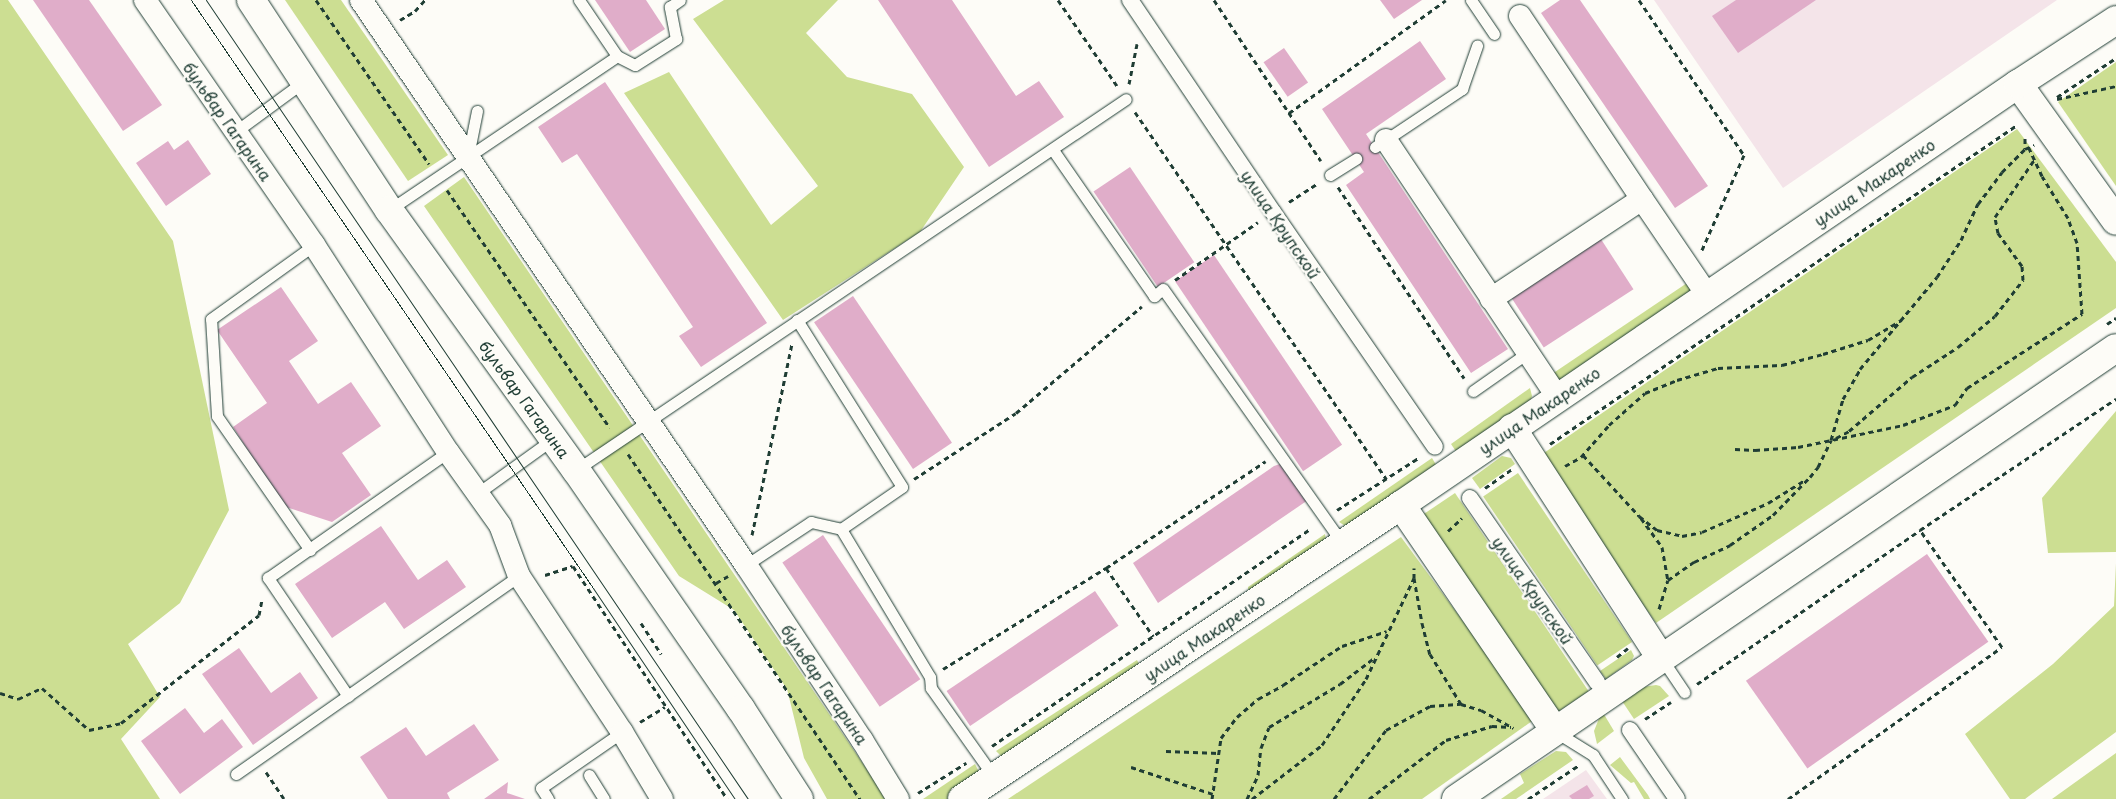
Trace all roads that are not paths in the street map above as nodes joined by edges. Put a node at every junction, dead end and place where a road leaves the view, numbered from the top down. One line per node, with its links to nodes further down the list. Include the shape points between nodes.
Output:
1 (145, 0): 17 (street, бульвар Гагарина)
2 (251, 0): 13 (main road, бульвар Гагарина)
3 (361, 0): 20 (street, бульвар Гагарина)
4 (579, 0): 12 (lane)
5 (680, 0): 12 (lane, via 670,7 676,39 635,65)
6 (1130, 0): 37 (street, улица Крупской)
7 (1471, 0): 10 (lane)
8 (1520, 16): 23 (street)
9 (2116, 20): 14 (main road, улица Макаренко)
10 (1494, 34)
11 (1477, 46): 18 (lane, via 1462,89)
12 (617, 56): 20 (lane)
13 (303, 82): 17 (lane); 24 (main road, бульвар Гагарина)
14 (2018, 84): 25 (main road); 27 (main road, улица Макаренко)
15 (1126, 100): 19 (lane)
16 (477, 111): 20 (lane)
17 (235, 132): 26 (street, бульвар Гагарина)
18 (1381, 143): 28 (street)
19 (1054, 150): 29 (lane); 44 (lane)
20 (468, 157): 24 (lane); 34 (street, бульвар Гагарина)
21 (1356, 159): 22 (lane)
22 (1330, 175)
23 (1642, 199): 27 (street); 28 (street)
24 (389, 210): 36 (main road, бульвар Гагарина)
25 (2116, 221)
26 (314, 245): 38 (street, бульвар Гагарина); 45 (lane, via 211,319 217,416)
27 (1708, 296): 33 (main road, улица Макаренко)
28 (1491, 299): 31 (street)
29 (797, 320): 34 (lane); 43 (lane, via 902,487)
30 (2116, 348): 48 (main road)
31 (1527, 353): 32 (lane); 33 (street)
32 (1473, 391)
33 (1558, 398): 35 (main road, улица Макаренко)
34 (649, 421): 39 (lane); 46 (street, бульвар Гагарина)
35 (1512, 428): 42 (main road, улица Макаренко); 48 (main road)
36 (553, 439): 39 (main road, бульвар Гагарина); 40 (lane)
37 (1435, 447)
38 (448, 452): 40 (street, бульвар Гагарина); 45 (lane)
39 (576, 470): 62 (main road, бульвар Гагарина)
40 (478, 493): 47 (street, бульвар Гагарина, via 500,525)
41 (1473, 502): 49 (street, улица Крупской)
42 (1401, 505): 44 (main road, улица Макаренко); 52 (main road)
43 (840, 529): 46 (lane, via 811,522); 57 (lane, via 930,677 931,688)
44 (1343, 544): 57 (main road, улица Макаренко)
45 (310, 550): 51 (lane, via 268,578)
46 (746, 565): 58 (street, бульвар Гагарина)
47 (521, 579): 51 (lane); 54 (street, бульвар Гагарина)
48 (1661, 658): 50 (lane); 52 (main road)
49 (1597, 682)
50 (1684, 692)
51 (348, 696): 55 (lane)
52 (1548, 721): 64 (main road); 65 (lane, via 1593,755)
53 (1630, 730): 66 (street)
54 (622, 732): 59 (lane, via 540,788); 61 (street, бульвар Гагарина)
55 (236, 774)
56 (590, 775): 60 (lane)
57 (994, 777): 63 (main road, улица Макаренко)
58 (906, 798)
59 (548, 799)
60 (604, 799)
61 (662, 799)
62 (799, 799)
63 (962, 799)
64 (1456, 799)
65 (1622, 799)
66 (1677, 799)

